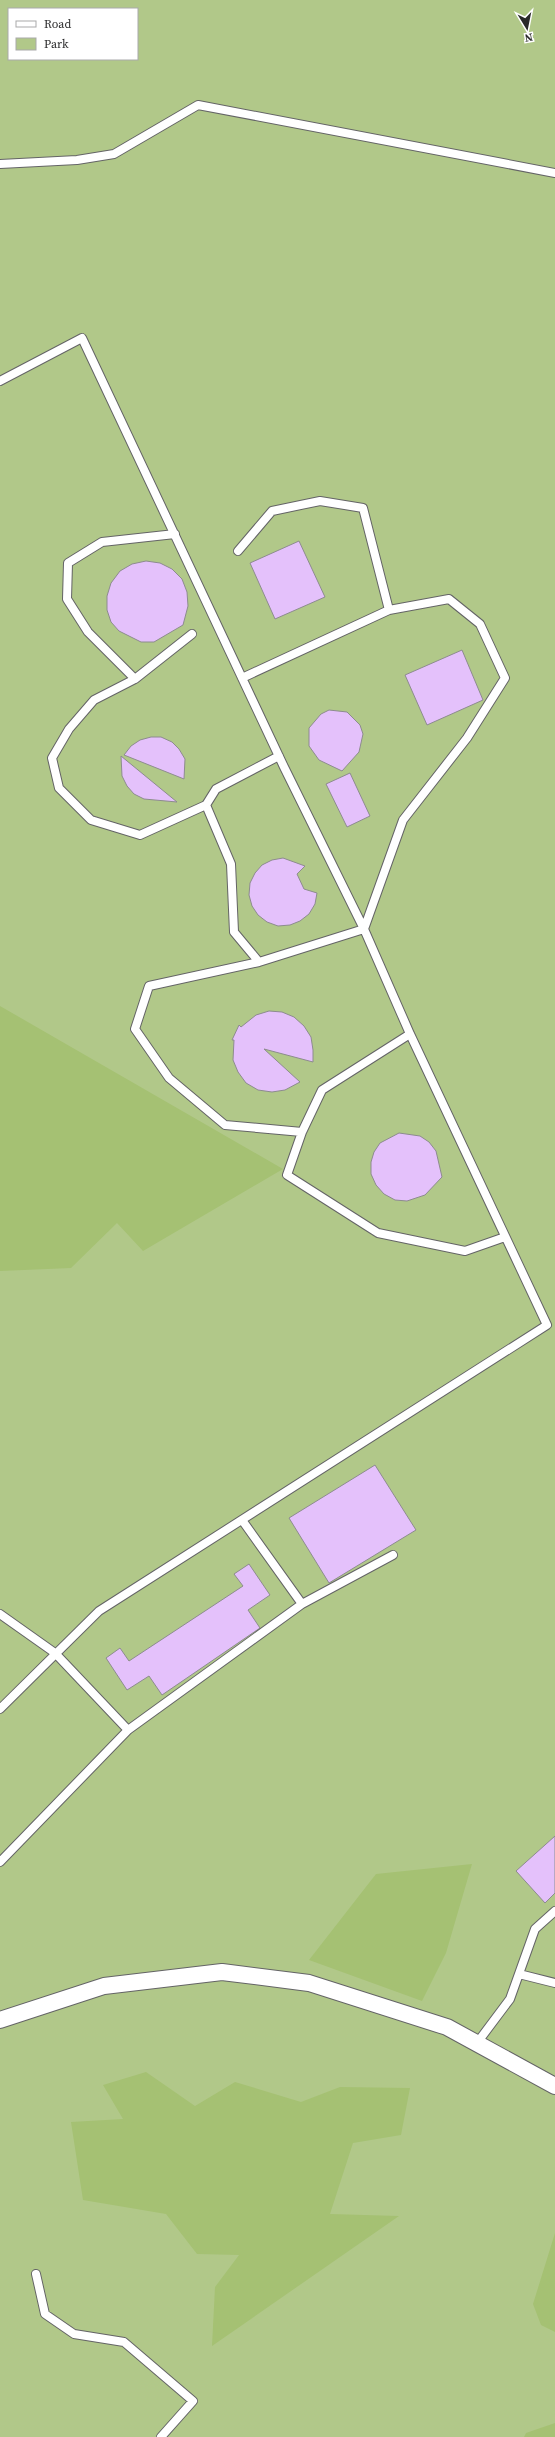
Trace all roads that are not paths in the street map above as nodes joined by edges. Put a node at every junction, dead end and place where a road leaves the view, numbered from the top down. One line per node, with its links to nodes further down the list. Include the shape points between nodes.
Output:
1 (0, 164): 2 (lane, via 77,160 114,154 198,105)
2 (555, 173)
3 (0, 381): 4 (lane, via 82,338)
4 (175, 534): 8 (lane); 9 (lane, via 102,542 68,563 67,599 88,632)
5 (238, 551): 6 (lane, via 272,511 320,501 363,508)
6 (389, 610): 8 (lane); 12 (lane, via 449,599 480,624 505,678 467,738 403,820)
7 (192, 634): 9 (lane)
8 (242, 678): 10 (lane)
9 (135, 680): 11 (lane, via 94,700 69,729 52,758 59,788 91,820 140,835)
10 (279, 756): 11 (lane, via 216,789); 12 (lane)
11 (206, 805): 13 (lane, via 231,864 234,932)
12 (364, 929): 13 (lane); 14 (lane)
13 (259, 962): 15 (lane, via 149,986 135,1029 169,1078 225,1125)
14 (410, 1034): 15 (lane, via 322,1090); 16 (lane)
15 (302, 1132): 16 (lane, via 288,1175 378,1233 465,1251)
16 (505, 1236): 17 (lane, via 547,1325)
17 (242, 1520): 19 (lane); 21 (lane, via 99,1611)
18 (393, 1555): 19 (lane)
19 (302, 1604): 23 (lane)
20 (0, 1614): 21 (lane)
21 (55, 1653): 22 (lane); 23 (lane)
22 (0, 1709)
23 (128, 1730): 24 (lane)
24 (0, 1862)
25 (555, 1911): 26 (lane, via 535,1929)
26 (519, 1974): 27 (lane); 29 (lane, via 510,1999)
27 (555, 1983)
28 (0, 2020): 29 (street, via 104,1986 222,1972 309,1983 447,2027)
29 (477, 2043): 30 (street)
30 (555, 2086)
31 (36, 2274): 32 (lane, via 45,2314 74,2334 124,2342 193,2401)
32 (161, 2437)

